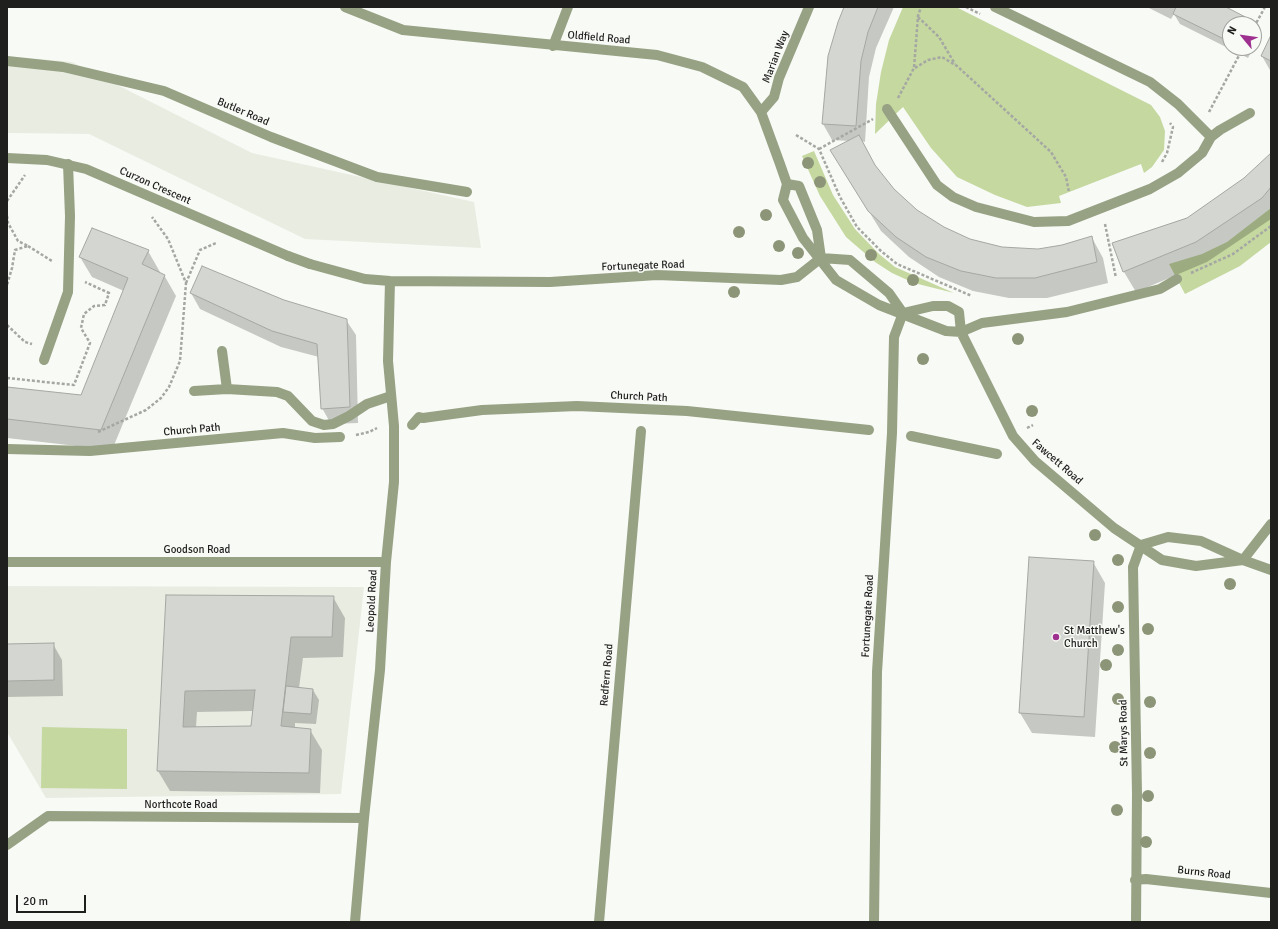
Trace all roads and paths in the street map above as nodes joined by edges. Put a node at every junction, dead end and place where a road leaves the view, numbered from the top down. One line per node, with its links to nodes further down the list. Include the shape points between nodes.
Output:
1 (345, 7): 11 (street, Oldfield Road, via 403,30)
2 (568, 7): 11 (street)
3 (809, 7): 17 (street, Marian Way, via 779,78 774,97)
4 (921, 7): 8 (path)
5 (966, 7): 10 (path)
6 (995, 7): 20 (street, via 1150,82 1178,104)
7 (1265, 7): 9 (path)
8 (918, 16): 14 (path, via 939,37); 15 (path)
9 (1260, 16)
10 (987, 18)
11 (553, 46): 17 (street, Oldfield Road, via 656,55 702,67 743,87)
12 (1239, 56): 20 (path)
13 (7, 61): 29 (street, Butler Road, via 63,67 164,91 271,137 377,177)
14 (957, 66): 15 (path, via 942,57 928,60); 30 (path, via 1051,152 1066,177)
15 (914, 68): 16 (path, via 895,102)
16 (887, 109): 23 (path); 33 (street, via 938,186 953,197 976,207 1034,222 1068,221)
17 (761, 112): 28 (street, Oldfield Road)
18 (1250, 113): 22 (street)
19 (1169, 121): 27 (path, via 1173,126 1167,153)
20 (1201, 127): 22 (street)
21 (796, 135): 23 (path)
22 (1211, 137): 33 (street, via 1202,153 1178,173 1150,189)
23 (819, 149): 47 (path, via 840,197 857,227 881,251 897,264)
24 (7, 158): 25 (street, Curzon Crescent)
25 (25, 158): 26 (street, Curzon Crescent); 32 (path, via 25,176)
26 (68, 164): 31 (street, Curzon Crescent, via 86,168); 41 (street)
27 (1160, 165)
28 (787, 184): 40 (street, Oldfield Road, via 783,200 803,238); 40 (street, via 799,186 817,230)
29 (467, 192)
30 (1069, 192)
31 (156, 199): 38 (street, Curzon Crescent); 45 (path, via 152,217 168,239)
32 (7, 200)
33 (1102, 208): 42 (path)
34 (7, 216): 36 (path)
35 (7, 221): 36 (path)
36 (9, 226): 39 (path, via 18,241)
37 (1271, 226): 43 (path, via 1233,254)
38 (225, 229): 44 (street, Curzon Crescent, via 310,264 365,279); 45 (path, via 219,242 200,250)
39 (28, 246): 41 (path); 46 (path, via 15,250)
40 (821, 258): 44 (street, Fortunegate Road, via 797,277 781,280 658,275 550,282); 48 (street, via 836,280 880,305); 48 (street, via 850,260 889,293)
41 (69, 274): 51 (street, via 68,292); 54 (path, via 109,292 105,305 94,306 84,314 81,328 90,343 74,385)
42 (1116, 278)
43 (1177, 279): 50 (street, via 1160,288 1081,308 982,323)
44 (390, 281): 57 (street, Leopold Road, via 388,355)
45 (186, 283): 62 (path, via 180,361 169,386 161,398 146,410)
46 (7, 285)
47 (972, 296)
48 (903, 314): 50 (street, via 946,331); 50 (street, Fawcett Road, via 934,306 948,306 959,312); 79 (street, Fortunegate Road, via 894,336 891,441 877,672)
49 (7, 325): 51 (path, via 25,342)
50 (961, 332): 68 (street, Fawcett Road, via 1008,430 1022,449 1114,528)
51 (48, 350): 53 (street)
52 (222, 351): 55 (street)
53 (44, 360)
54 (7, 378)
55 (227, 389): 56 (street); 57 (street, via 277,392 288,396 312,421 324,425 333,424 367,404)
56 (194, 391)
57 (391, 396): 71 (street, Leopold Road, via 395,441 394,482)
58 (412, 425): 60 (street, Church Path, via 419,417 482,410 585,406 687,411)
59 (378, 428): 64 (path)
60 (869, 430)
61 (641, 431): 78 (street, Redfern Road)
62 (96, 433)
63 (911, 436): 66 (street)
64 (340, 437): 65 (street, Church Path, via 315,438 283,433 90,451)
65 (7, 449)
66 (997, 454)
67 (1271, 524): 69 (street)
68 (1140, 545): 69 (street, via 1168,537 1201,541); 69 (street, Fawcett Road, via 1162,560 1196,566); 75 (street, St Marys Road, via 1133,567 1137,794)
69 (1243, 560): 72 (street)
70 (7, 562): 71 (street, Goodson Road)
71 (386, 562): 73 (street, Leopold Road, via 380,670)
72 (1271, 570)
73 (364, 818): 74 (street, Northcote Road, via 48,816); 77 (street, Leopold Road)
74 (7, 846)
75 (1135, 880): 76 (street, Burns Road, via 1146,879); 80 (street, St Marys Road)
76 (1271, 893)
77 (355, 922)
78 (599, 922)
79 (874, 922)
80 (1136, 922)

